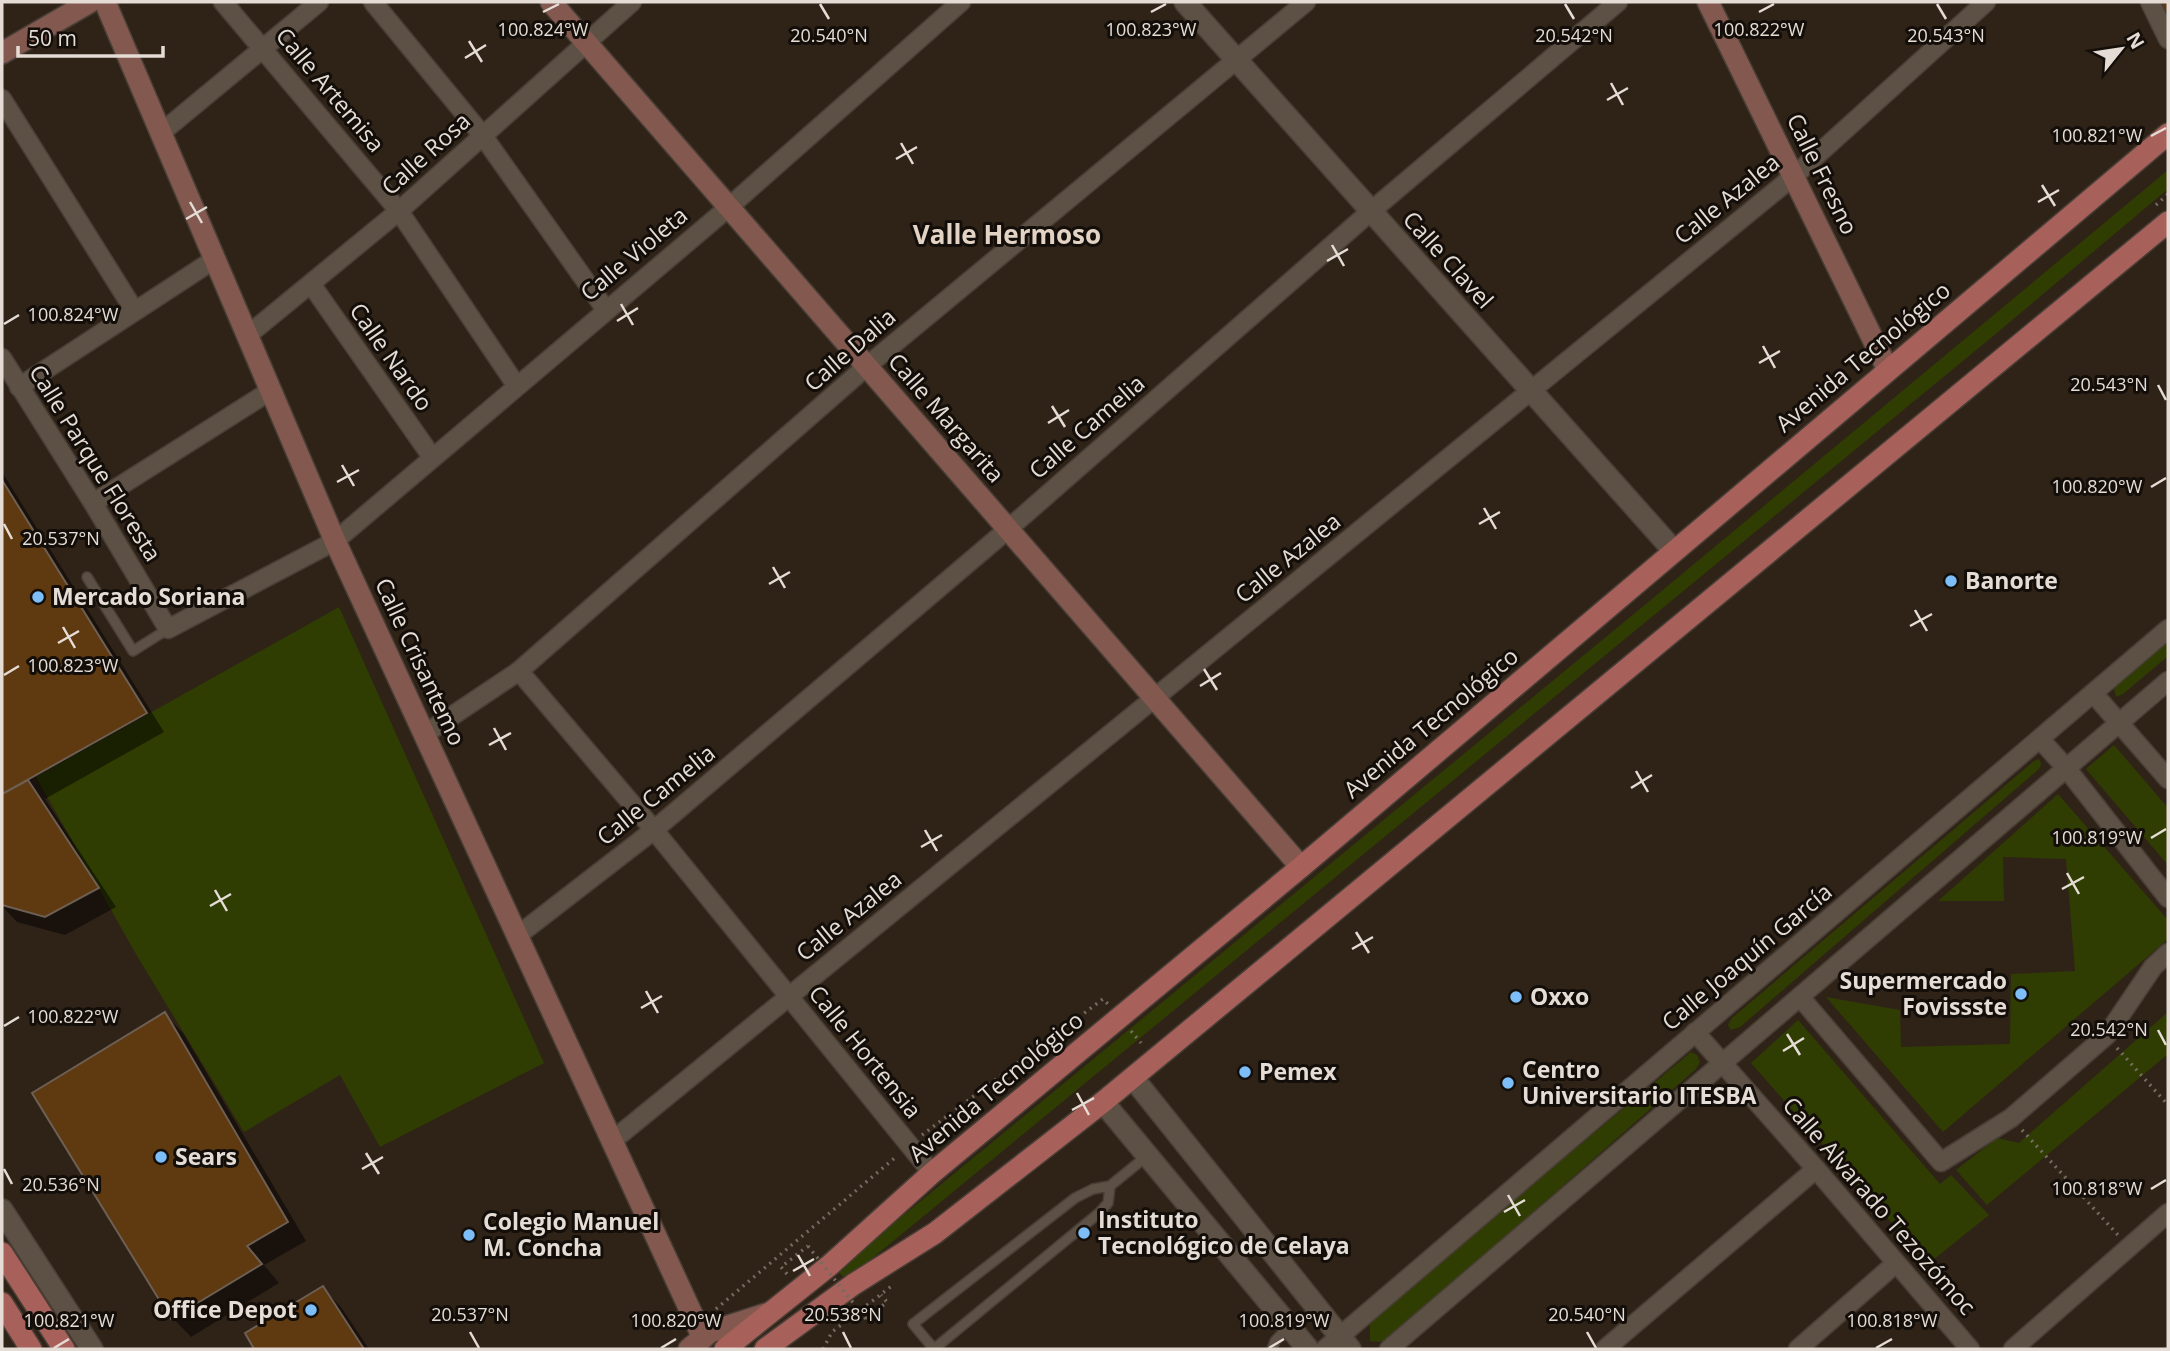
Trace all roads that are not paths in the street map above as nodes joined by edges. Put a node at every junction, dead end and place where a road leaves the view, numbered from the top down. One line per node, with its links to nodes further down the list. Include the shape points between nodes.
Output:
1 (90, 2): 18 (main road)
2 (105, 2): 21 (main road, Calle Crisantemo)
3 (223, 2): 17 (street, Calle Artemisa)
4 (319, 2): 17 (street)
5 (373, 2): 23 (street)
6 (551, 2): 16 (main road, Calle Margarita)
7 (632, 2): 16 (street, Calle Rosa)
8 (961, 2): 25 (street, Calle Violeta)
9 (1185, 2): 19 (street, Calle Clavel)
10 (1306, 2): 19 (street, Calle Dalia)
11 (1618, 2): 27 (street, Calle Camelia)
12 (1708, 2): 24 (main road, Calle Fresno)
13 (1986, 2): 24 (street, Calle Azalea)
14 (2150, 2): 15 (street)
15 (2168, 38)
16 (586, 42): 23 (street, Calle Rosa); 25 (main road, Calle Margarita)
17 (263, 48): 21 (street); 26 (street, Calle Artemisa)
18 (2, 53)
19 (1236, 59): 27 (street, Calle Clavel); 35 (street, Calle Dalia)
20 (2, 99): 31 (street)
21 (162, 132): 29 (main road, Calle Crisantemo)
22 (2168, 134): 36 (main road, Avenida Tecnológico)
23 (483, 136): 26 (street, Calle Rosa); 32 (street)
24 (1795, 175): 36 (main road, Calle Fresno); 40 (street, Calle Azalea)
25 (729, 206): 32 (street, Calle Violeta); 35 (main road, Calle Margarita)
26 (399, 211): 30 (street, Calle Rosa); 37 (street, Calle Artemisa)
27 (1370, 212): 40 (street, Calle Clavel); 43 (street, Calle Camelia)
28 (2168, 222): 67 (main road)
29 (215, 259): 31 (street); 33 (main road, Calle Crisantemo)
30 (311, 284): 33 (street, Calle Rosa); 41 (street, Calle Nardo)
31 (134, 310): 38 (street)
32 (606, 310): 37 (street, Calle Violeta)
33 (247, 335): 39 (main road, Calle Crisantemo)
34 (2, 358): 38 (street, Calle Parque Floresta)
35 (867, 366): 43 (main road, Calle Margarita); 49 (street, Calle Dalia)
36 (1888, 370): 45 (main road, Avenida Tecnológico)
37 (516, 386): 41 (street, Calle Violeta)
38 (19, 387): 42 (street, Calle Parque Floresta)
39 (270, 391): 42 (street); 44 (main road, Calle Crisantemo)
40 (1531, 391): 45 (street, Calle Clavel); 52 (street, Calle Azalea)
41 (432, 457): 44 (street, Calle Violeta)
42 (93, 503): 47 (street, Calle Parque Floresta)
43 (1007, 530): 52 (main road, Calle Margarita); 58 (street, Calle Camelia)
44 (335, 541): 47 (street, Calle Violeta); 54 (main road, Calle Crisantemo)
45 (1674, 551): 59 (main road, Avenida Tecnológico)
46 (87, 577): 47 (lane, via 133,651)
47 (169, 629)
48 (2168, 629): 51 (street, Calle Joaquín García)
49 (519, 671): 54 (street, Calle Dalia); 58 (street, Calle Hortensia)
50 (2168, 681): 53 (street)
51 (2093, 693): 53 (street); 55 (street, Calle Joaquín García)
52 (1155, 698): 59 (main road, Calle Margarita); 63 (street, Calle Azalea)
53 (2120, 723): 56 (street); 57 (street)
54 (425, 734): 61 (main road, Calle Crisantemo)
55 (2040, 739): 56 (street); 65 (street, Calle Joaquín García)
56 (2067, 769): 60 (street); 64 (street)
57 (2168, 779)
58 (654, 830): 61 (street, Calle Camelia); 63 (street, Calle Hortensia)
59 (1301, 867): 72 (main road, Avenida Tecnológico)
60 (2168, 898)
61 (517, 936): 69 (main road, Calle Crisantemo)
62 (2168, 953): 64 (street, via 2153,967 2107,1035 2011,1118 1941,1162)
63 (789, 997): 69 (street, Calle Azalea); 72 (street, Calle Hortensia)
64 (1800, 997): 66 (street)
65 (1695, 1032): 66 (street, Calle Alvarado Tezozómoc); 85 (street, Calle Joaquín García)
66 (1722, 1063): 71 (street, Calle Alvarado Tezozómoc); 93 (street)
67 (1133, 1078): 68 (main road); 76 (street)
68 (1103, 1102): 70 (street); 83 (main road, via 935,1233 866,1276)
69 (612, 1141): 84 (main road, Calle Crisantemo)
70 (1148, 1155): 73 (lane); 79 (street)
71 (1816, 1168): 78 (street, Calle Alvarado Tezozómoc); 94 (street)
72 (932, 1173): 81 (main road, Avenida Tecnológico)
73 (1110, 1186): 73 (lane, via 1075,1198 913,1324 934,1349 1099,1213 1108,1203)
74 (2, 1210): 88 (street)
75 (2168, 1213): 97 (street)
76 (1269, 1248): 79 (street); 85 (street)
77 (2, 1253): 87 (main road)
78 (1896, 1263): 95 (street); 96 (street, Calle Alvarado Tezozómoc)
79 (1242, 1269): 82 (street)
80 (2, 1303): 86 (main road)
81 (771, 1312): 84 (main road, via 710,1332); 89 (main road, Avenida Tecnológico)
82 (1289, 1326): 91 (lane); 92 (street)
83 (782, 1341): 90 (main road)
84 (696, 1344)
85 (1338, 1345)
86 (32, 1349)
87 (64, 1349)
88 (92, 1349)
89 (725, 1349)
90 (765, 1349)
91 (1272, 1349)
92 (1308, 1349)
93 (1389, 1349)
94 (1605, 1349)
95 (1798, 1349)
96 (1970, 1349)
97 (2013, 1349)

